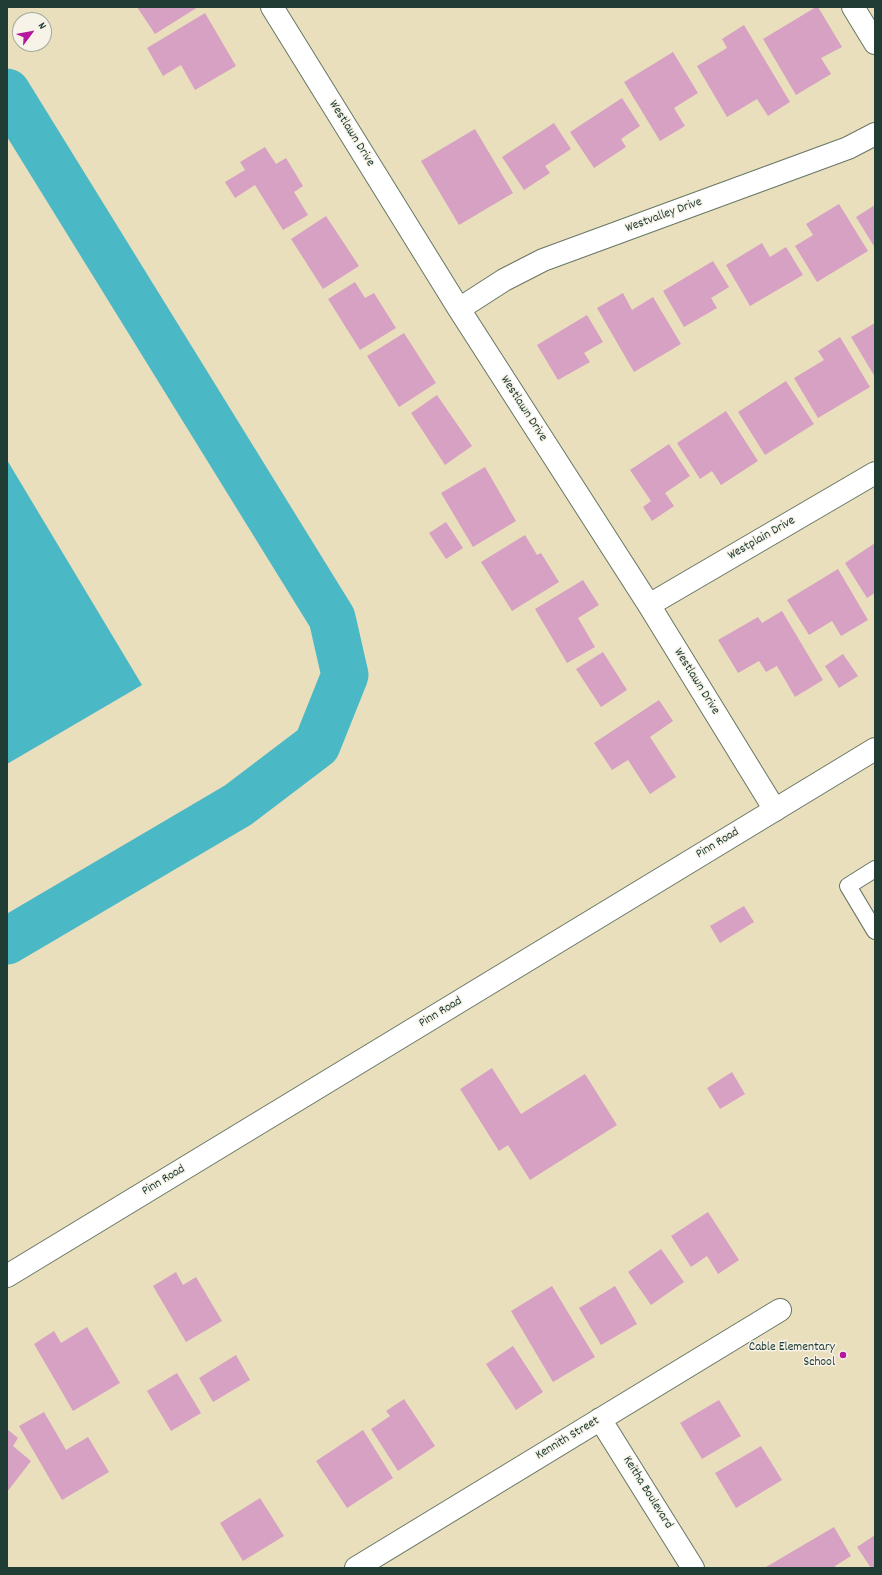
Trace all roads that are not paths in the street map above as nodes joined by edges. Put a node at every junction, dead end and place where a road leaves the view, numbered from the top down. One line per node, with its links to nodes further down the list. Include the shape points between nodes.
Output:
1 (272, 7): 5 (street, Westlawn Drive)
2 (853, 7): 3 (street)
3 (875, 43)
4 (875, 134): 5 (street, Westvalley Drive, via 848,148 542,260 504,280)
5 (459, 309): 7 (street, Westlawn Drive)
6 (875, 474): 7 (street, Westplain Drive)
7 (649, 605): 9 (street, Westlawn Drive)
8 (875, 749): 9 (street, Pinn Road)
9 (775, 810): 12 (street, Pinn Road)
10 (875, 869): 11 (lane, via 848,886)
11 (875, 931)
12 (7, 1276)
13 (780, 1310): 14 (street, Kennith Street)
14 (600, 1419): 15 (street, Kennith Street); 16 (street, Keitha Boulevard)
15 (356, 1568)
16 (693, 1568)

